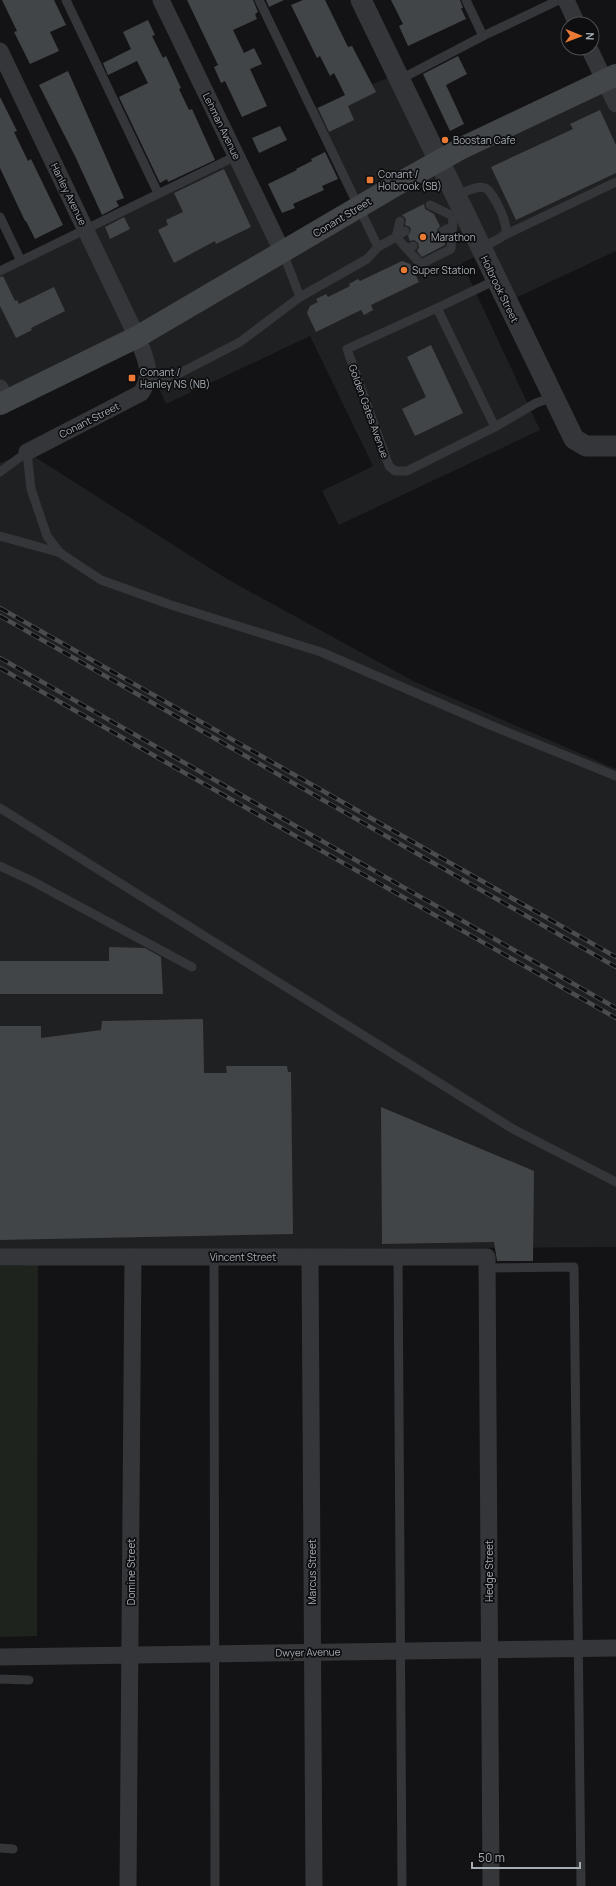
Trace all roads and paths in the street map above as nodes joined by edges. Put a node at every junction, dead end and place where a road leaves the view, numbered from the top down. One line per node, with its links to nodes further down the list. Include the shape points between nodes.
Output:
1 (66, 0): 18 (lane)
2 (161, 0): 15 (street, Lehman Avenue)
3 (259, 0): 20 (lane)
4 (361, 0): 13 (street, Holbrook Street)
5 (466, 0): 9 (lane)
6 (559, 0): 9 (lane)
7 (566, 0): 8 (street)
8 (574, 16)
9 (483, 36): 13 (lane)
10 (0, 51): 25 (street, Hanley Avenue)
11 (595, 56): 12 (street)
12 (610, 78): 14 (street); 16 (main road, Conant Street)
13 (399, 80): 16 (street, Holbrook Street)
14 (616, 104)
15 (236, 156): 18 (lane); 32 (street, Lehman Avenue)
16 (438, 161): 20 (main road, Conant Street); 21 (street, Holbrook Street)
17 (616, 182): 28 (lane)
18 (158, 194): 25 (lane)
19 (430, 205): 21 (lane)
20 (358, 208): 30 (lane); 32 (main road, Conant Street)
21 (454, 212): 22 (lane); 26 (lane); 28 (lane, via 478,187 484,187 491,192 506,224); 29 (lane, via 451,249 420,264 410,248); 31 (street, Holbrook Street)
22 (436, 216)
23 (0, 217): 33 (lane)
24 (400, 221): 29 (lane)
25 (85, 229): 33 (lane); 38 (street, Hanley Avenue)
26 (443, 231)
27 (406, 232): 29 (lane)
28 (503, 236): 31 (lane)
29 (396, 237): 30 (lane)
30 (378, 247): 36 (lane, via 367,259)
31 (480, 247): 35 (street, Holbrook Street)
32 (283, 253): 36 (lane); 38 (main road, Conant Street)
33 (21, 261): 34 (lane)
34 (0, 271)
35 (496, 280): 37 (lane, Golden Gates Avenue); 41 (street, Holbrook Street)
36 (300, 297): 39 (lane, via 240,342 180,373)
37 (437, 308): 42 (lane); 42 (lane, Golden Gates Avenue, via 347,349 389,466 396,471 407,470)
38 (137, 337): 39 (street, via 147,363); 40 (main road, Conant Street)
39 (146, 385): 44 (street, Conant Street, via 140,393)
40 (2, 397)
41 (554, 397): 42 (lane, via 536,403); 43 (street, Holbrook Street, via 574,438 582,444 594,447)
42 (495, 427)
43 (616, 446)
44 (27, 452): 45 (lane); 48 (lane, via 31,490 47,536 60,553 101,580 321,652)
45 (0, 472)
46 (0, 536): 47 (lane)
47 (60, 553)
48 (616, 776)
49 (0, 808): 52 (lane, via 513,1129)
50 (0, 866): 51 (lane)
51 (192, 967)
52 (616, 1182)
53 (0, 1257): 54 (street, Vincent Street)
54 (133, 1257): 55 (street, Vincent Street); 65 (street, Domine Street)
55 (214, 1257): 56 (street, Vincent Street); 64 (lane)
56 (310, 1257): 57 (street, Vincent Street); 63 (street, Marcus Street)
57 (398, 1257): 58 (street, Vincent Street); 62 (lane)
58 (487, 1263): 59 (lane, via 574,1267); 61 (street, Hedge Street)
59 (579, 1648): 60 (street, Dwyer Avenue); 61 (street, Dwyer Avenue); 76 (lane)
60 (616, 1648)
61 (489, 1649): 62 (street, Dwyer Avenue); 75 (street, Hedge Street)
62 (401, 1650): 63 (street, Dwyer Avenue); 74 (lane)
63 (312, 1652): 64 (street, Dwyer Avenue); 73 (street, Marcus Street)
64 (214, 1653): 65 (street, Dwyer Avenue); 72 (lane)
65 (130, 1654): 66 (street, Dwyer Avenue); 71 (street, Domine Street)
66 (0, 1657)
67 (0, 1679): 68 (lane)
68 (29, 1680)
69 (0, 1848): 70 (lane)
70 (13, 1848)
71 (128, 1886)
72 (215, 1886)
73 (314, 1886)
74 (402, 1886)
75 (491, 1886)
76 (581, 1886)

